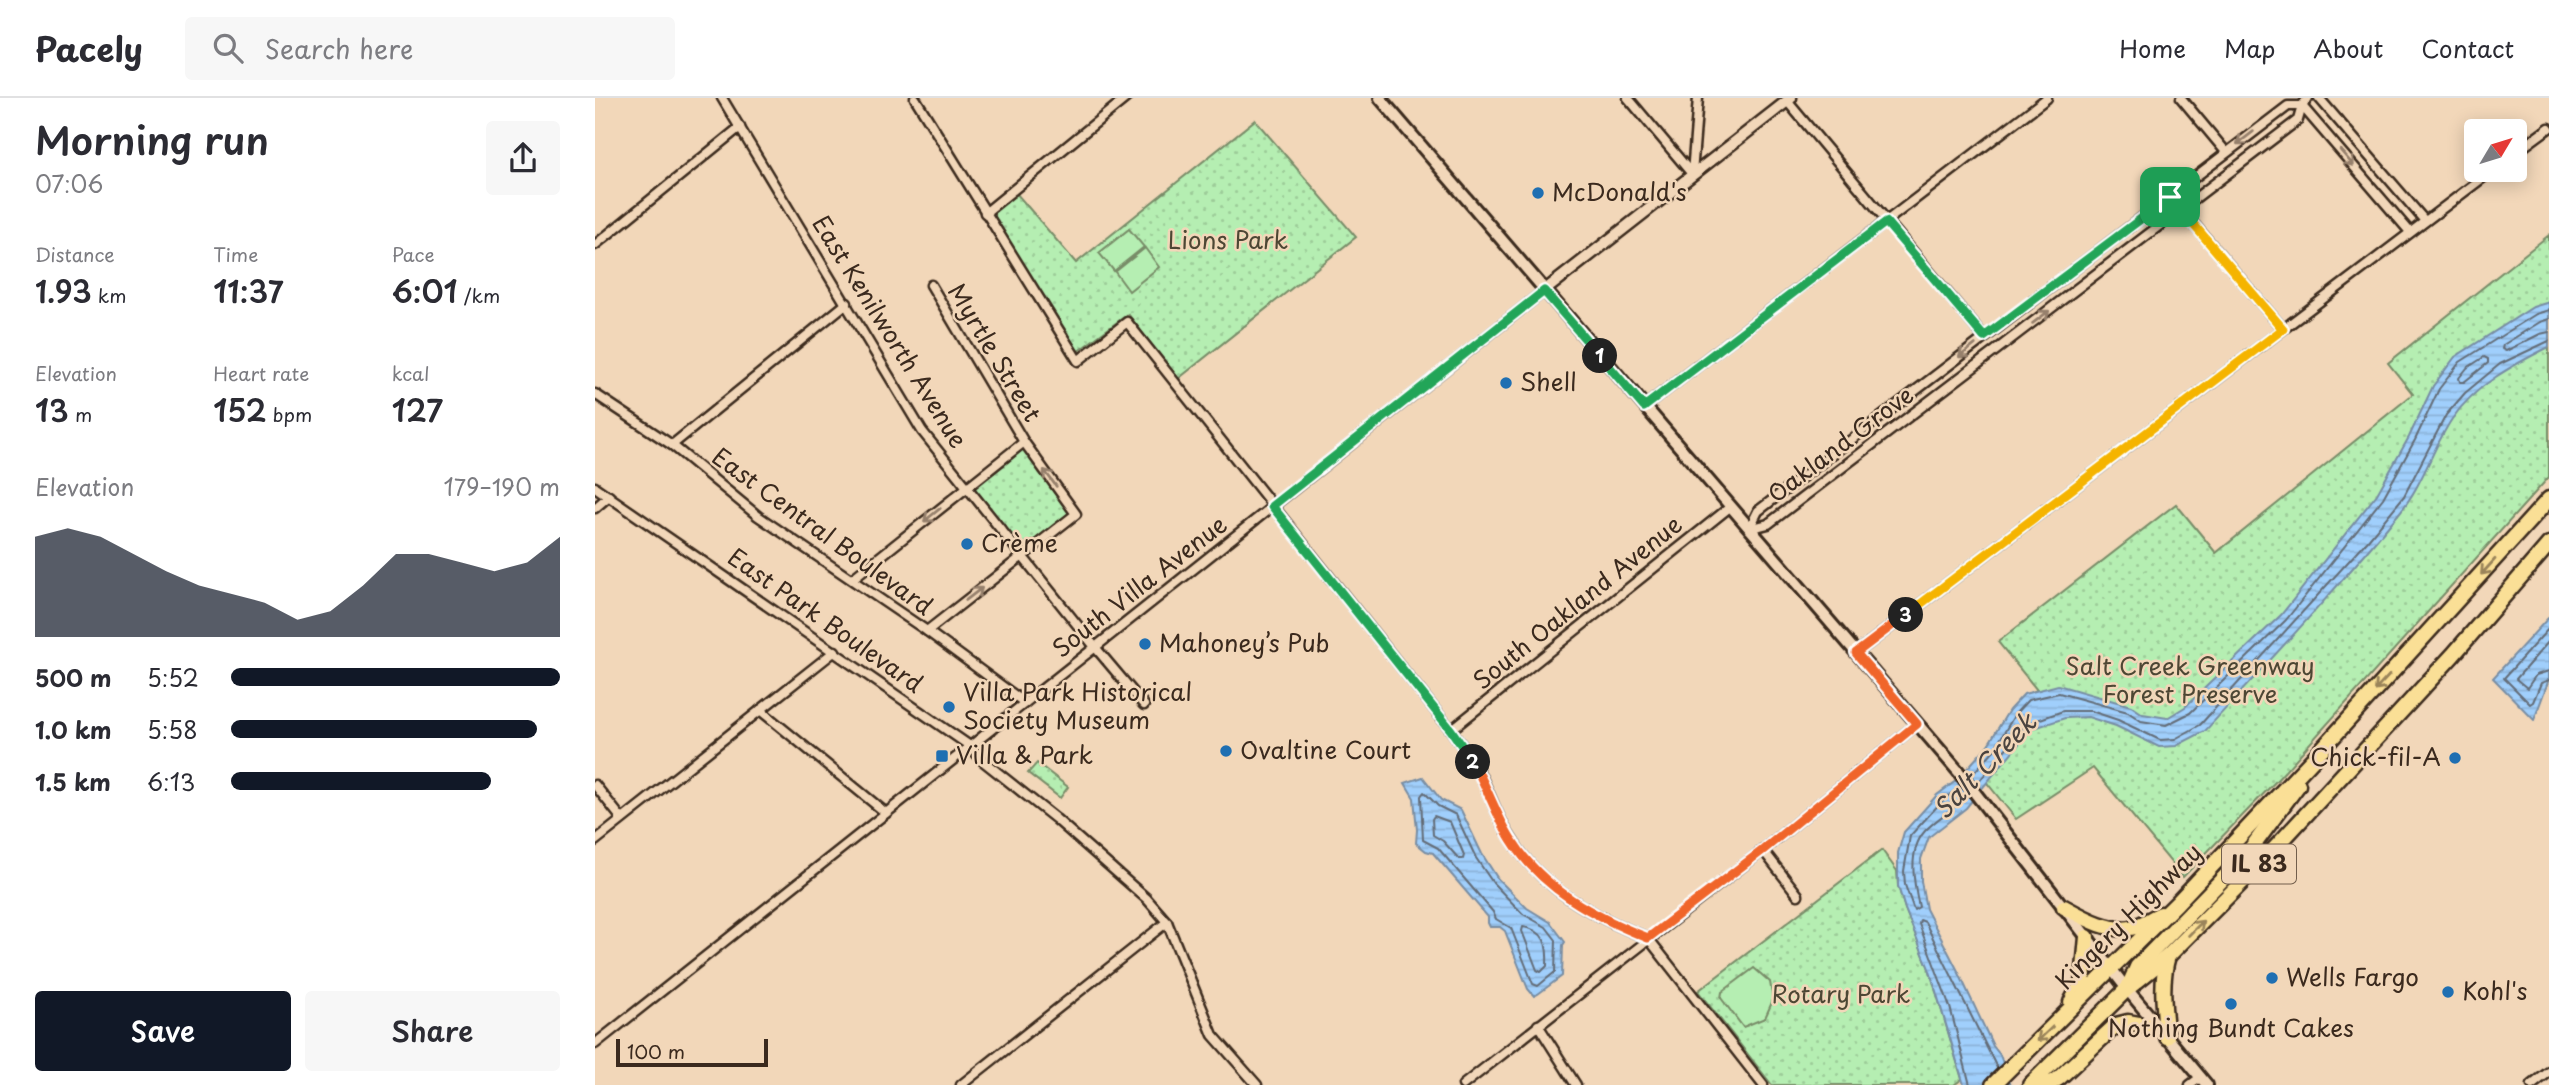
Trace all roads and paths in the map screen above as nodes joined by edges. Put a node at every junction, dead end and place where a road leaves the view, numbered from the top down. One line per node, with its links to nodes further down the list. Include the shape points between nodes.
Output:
1 (722, 98): 13 (street, East Kenilworth Avenue)
2 (915, 98): 21 (street)
3 (1126, 98): 21 (street)
4 (1380, 98): 27 (main road)
5 (1628, 98): 17 (street)
6 (1698, 98): 17 (street)
7 (2047, 98): 23 (street)
8 (2181, 98): 16 (street)
9 (2308, 98): 12 (street, Oakland Grove)
10 (2319, 98): 22 (street)
11 (1789, 100): 17 (street); 23 (street)
12 (2302, 106): 16 (street, Oakland Grove, one-way to 16, via 2288,106); 20 (street, Oakland Grove, via 2298,120); 24 (street, one-way to 24)
13 (740, 127): 25 (street); 28 (street, East Kenilworth Avenue)
14 (2549, 128): 15 (street)
15 (2527, 144)
16 (2226, 152): 19 (street, Oakland Grove)
17 (1692, 174): 27 (street)
18 (2477, 182): 22 (street)
19 (2170, 197): 20 (street); 30 (street, Oakland Grove)
20 (2181, 210): 29 (street); 42 (street, Oakland Grove, one-way to 20, via 1769,524)
21 (985, 213): 39 (street, via 1078,361 1127,322)
22 (2425, 221): 24 (street)
23 (1886, 222): 30 (street); 32 (street)
24 (2410, 232): 29 (street)
25 (595, 245)
26 (931, 285): 33 (street, Myrtle Street)
27 (1544, 291): 32 (main road); 39 (street, South Villa Avenue)
28 (847, 303): 34 (street); 36 (street, East Kenilworth Avenue, via 922,431)
29 (2283, 329): 49 (street)
30 (1984, 337): 42 (street, Oakland Grove, one-way to 42, via 1758,511)
31 (595, 394): 34 (street, East Central Boulevard)
32 (1644, 407): 40 (main road)
33 (1024, 442): 36 (street); 44 (street, Myrtle Street, one-way to 33, via 1076,514)
34 (672, 445): 45 (street, East Central Boulevard, via 758,516)
35 (595, 487): 37 (street, East Park Boulevard)
36 (967, 487): 44 (street, East Kenilworth Avenue); 45 (street, one-way to 45)
37 (609, 496): 41 (street); 48 (street, East Park Boulevard)
38 (2549, 499): 56 (highway, Kingery Highway / IL 83, one-way to 56)
39 (1272, 506): 47 (street, South Villa Avenue); 54 (street)
40 (1730, 507): 42 (main road); 54 (street, South Oakland Avenue)
41 (595, 508)
42 (1749, 529): 49 (main road)
43 (2549, 544): 68 (highway, Kingery Highway / IL 83, one-way to 43, via 2341,777)
44 (1022, 556): 46 (street, one-way to 44); 47 (street, East Kenilworth Avenue)
45 (852, 579): 46 (street, East Central Boulevard)
46 (927, 631): 50 (street, East Central Boulevard)
47 (1095, 647): 50 (street, South Villa Avenue); 51 (street, East Kenilworth Avenue)
48 (835, 651): 52 (street); 55 (street, East Park Boulevard)
49 (1856, 653): 53 (main road)
50 (1025, 703): 55 (street, South Villa Avenue)
51 (1145, 705)
52 (760, 710): 58 (street); 59 (street)
53 (1917, 724): 61 (street); 63 (main road)
54 (1451, 730): 67 (street, via 1530,865 1575,902)
55 (970, 746): 58 (street, South Villa Avenue); 65 (street, East Park Boulevard, via 1081,840)
56 (2312, 760): 64 (highway, Kingery Highway / IL 83); 70 (highway, via 2247,854 2137,967)
57 (595, 785): 59 (street)
58 (886, 813): 74 (street, South Villa Avenue)
59 (622, 819): 60 (street)
60 (595, 841)
61 (1763, 850): 62 (street); 67 (street)
62 (1798, 895)
63 (2064, 907): 64 (highway, via 2092,922 2121,929 2134,928); 66 (main road)
64 (2171, 909): 69 (highway, Kingery Highway / IL 83)
65 (1167, 922): 77 (street); 78 (street, East Park Boulevard, via 1209,1027)
66 (2087, 937): 69 (main road); 71 (highway, via 2083,980)
67 (1648, 938): 72 (street); 81 (street)
68 (2168, 956): 70 (highway, Kingery Highway / IL 83); 73 (highway)
69 (2112, 969): 70 (main road); 71 (highway, Kingery Highway / IL 83)
70 (2127, 989): 73 (main road); 83 (highway, Kingery Highway / IL 83)
71 (2064, 1015): 82 (highway, Kingery Highway / IL 83, one-way to 82)
72 (1538, 1025): 79 (street); 80 (street)
73 (2164, 1032): 76 (main road); 84 (highway, via 2128,1022 2116,1025 2059,1078)
74 (595, 1044)
75 (2549, 1072): 86 (street)
76 (2204, 1081): 85 (street)
77 (961, 1085)
78 (1257, 1085)
79 (1463, 1085)
80 (1576, 1085)
81 (1763, 1085)
82 (1993, 1085)
83 (2030, 1085)
84 (2040, 1085)
85 (2190, 1085)
86 (2532, 1085)

